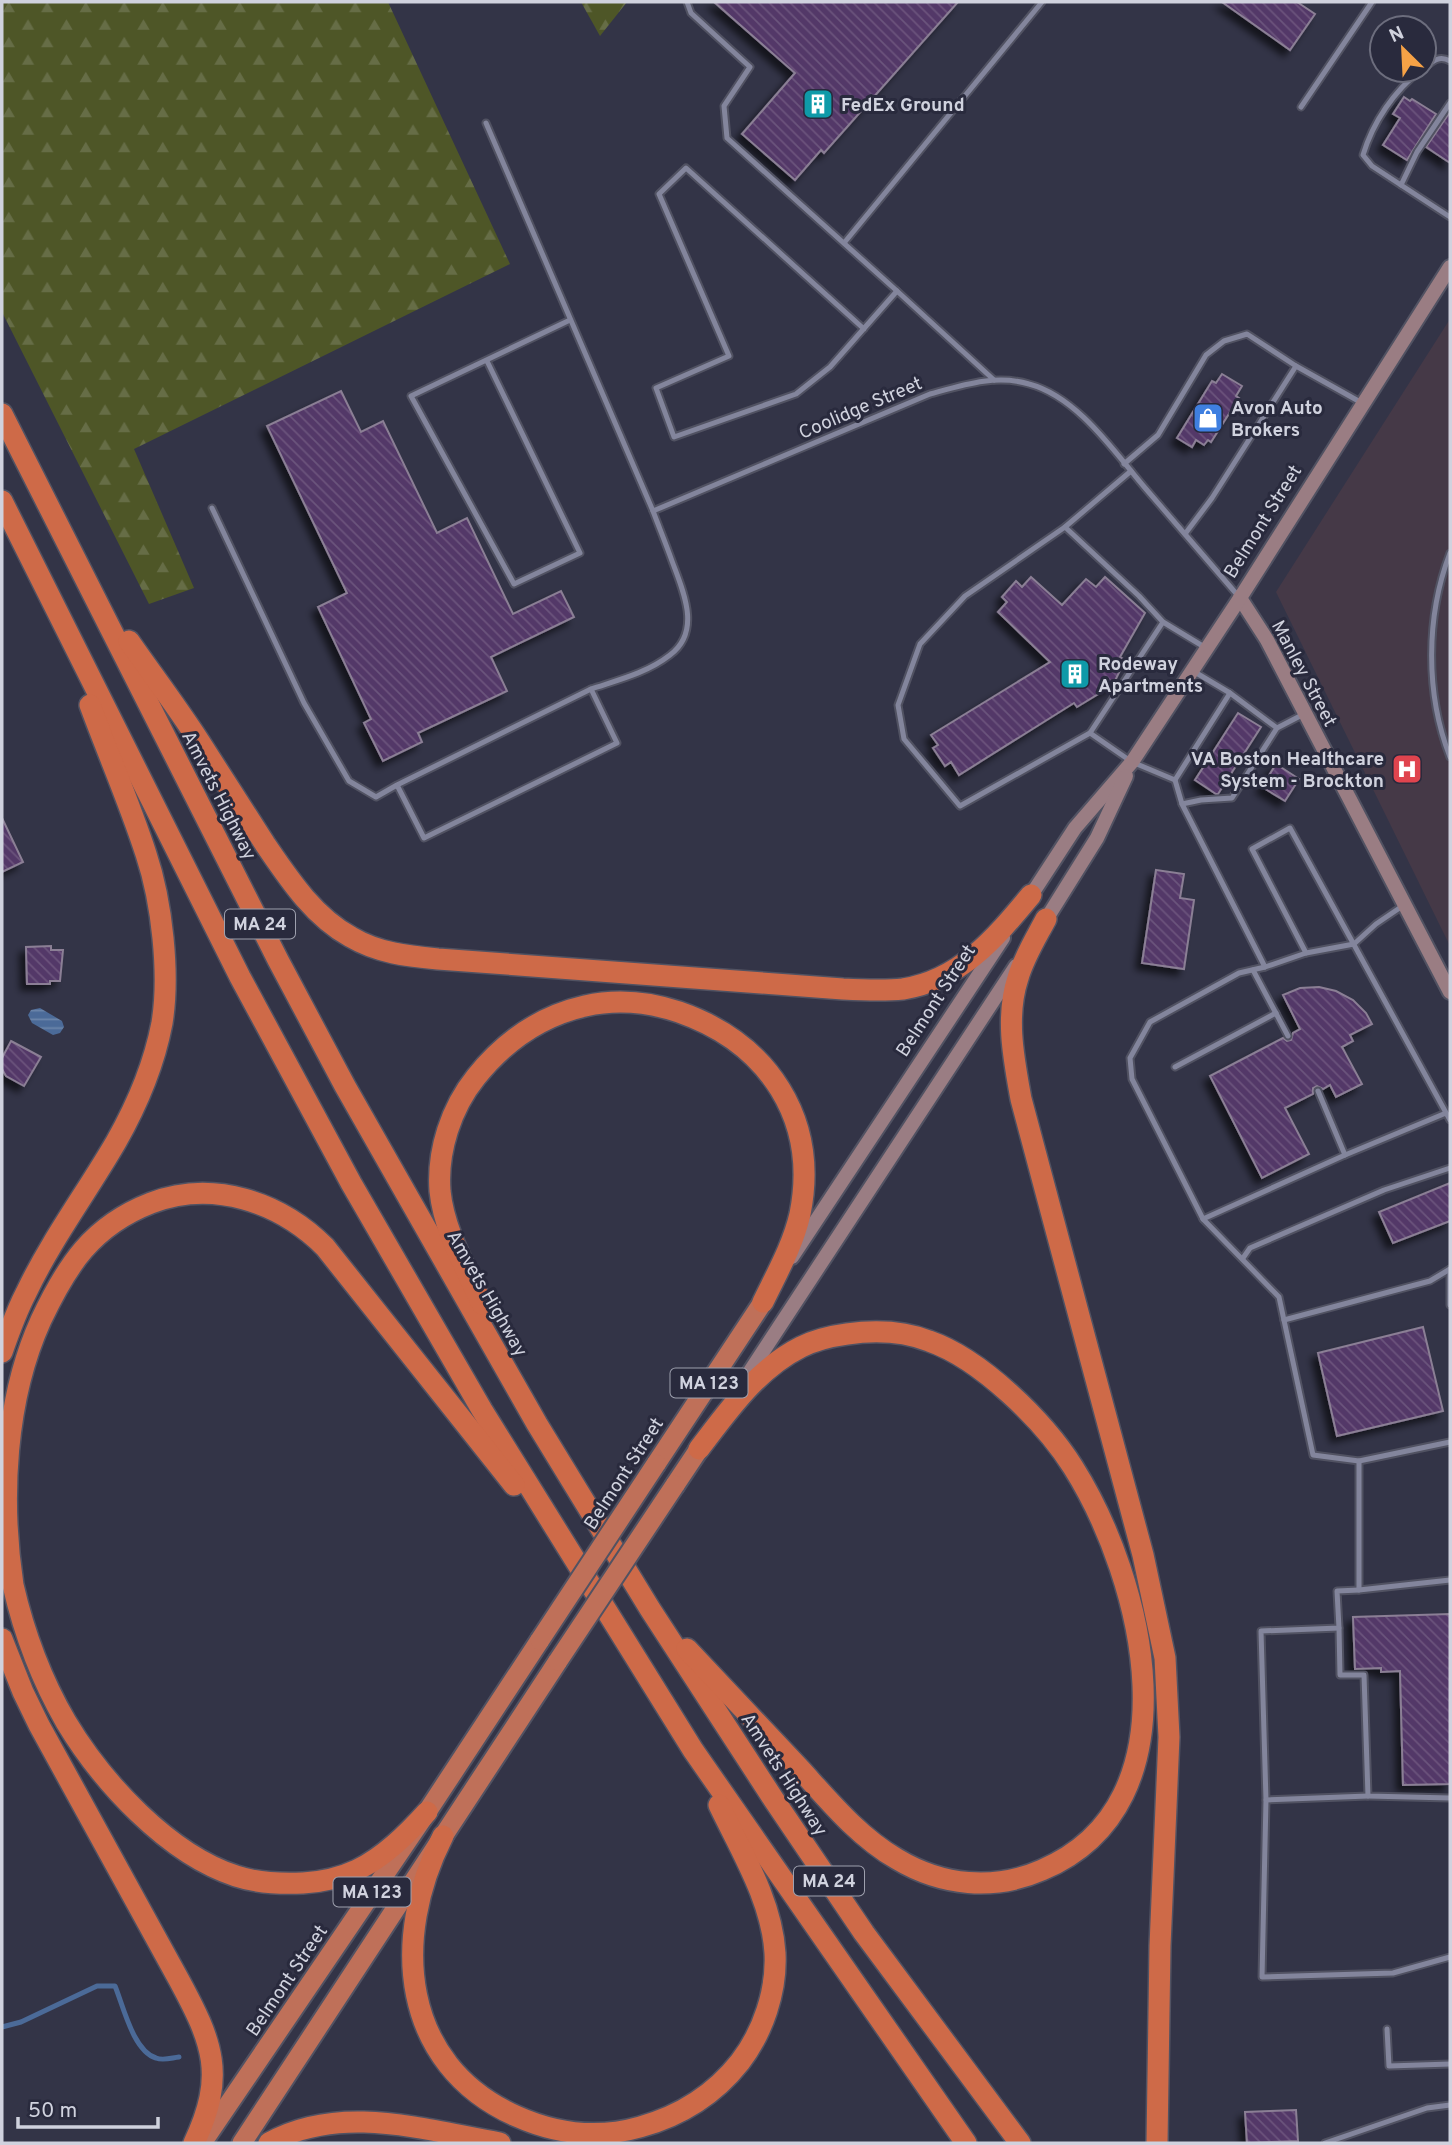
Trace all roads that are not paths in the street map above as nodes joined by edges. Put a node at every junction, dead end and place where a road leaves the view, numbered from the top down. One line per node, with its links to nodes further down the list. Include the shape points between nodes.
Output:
1 (687, 2): 10 (lane, via 691,13 750,67 724,106 727,138)
2 (1042, 2): 10 (lane)
3 (1372, 2): 6 (lane)
4 (1405, 84): 8 (lane, via 1368,139 1363,155)
5 (1450, 103): 8 (lane)
6 (1301, 107)
7 (486, 122): 13 (lane)
8 (1401, 184): 9 (lane)
9 (1450, 217)
10 (844, 243): 12 (lane)
11 (1450, 267): 18 (main road, Belmont Street / MA 123)
12 (897, 292): 14 (lane); 17 (lane)
13 (570, 320): 15 (lane); 24 (lane)
14 (864, 329): 14 (lane, via 685,168 659,194 729,356 656,388 674,437 796,394 830,367)
15 (487, 361): 15 (lane, via 411,396 514,584 580,552)
16 (1296, 366): 18 (lane); 20 (lane, via 1247,334 1224,341 1206,355 1158,436); 26 (lane)
17 (994, 380): 20 (lane, Coolidge Street, via 1029,384 1069,404); 24 (lane, Coolidge Street, via 930,394)
18 (1363, 404): 30 (main road, Belmont Street / MA 123)
19 (2, 414): 28 (highway, Amvets Highway / MA 24)
20 (1124, 464): 21 (lane, Coolidge Street)
21 (1131, 471): 25 (lane); 26 (lane, Coolidge Street)
22 (2, 501): 29 (highway, MA 24)
23 (212, 508): 42 (lane, via 304,703 349,781 376,797)
24 (653, 511): 34 (lane, via 687,600 685,635 670,656 646,670)
25 (1065, 527): 31 (lane); 38 (lane, via 965,596 920,644 898,705 904,739 960,806)
26 (1185, 534): 30 (lane, Coolidge Street)
27 (1450, 553): 39 (lane, via 1438,593 1432,654 1435,701)
28 (84, 578): 44 (highway, via 300,894 338,929 381,951 843,989 901,989 936,979 966,963); 67 (highway, Amvets Highway / MA 24, via 338,1074)
29 (49, 598): 66 (highway, via 146,855 160,918 164,997 158,1040 137,1099 26,1292); 71 (highway, MA 24, via 240,977 345,1171)
30 (1240, 598): 32 (main road, Belmont Street / MA 123); 36 (main road, Manley Street)
31 (1163, 622): 32 (lane); 38 (lane)
32 (1206, 648): 33 (main road, Belmont Street / MA 123)
33 (1192, 671): 35 (lane); 40 (main road, Belmont Street / MA 123)
34 (591, 689): 42 (lane); 42 (lane, via 617,743 581,761 424,838)
35 (1230, 694): 37 (lane); 41 (lane)
36 (1305, 713): 37 (lane); 45 (main road, Manley Street)
37 (1277, 728): 43 (lane, via 1232,798)
38 (1090, 733): 40 (lane)
39 (1450, 757)
40 (1132, 762): 41 (lane); 44 (main road, Belmont Street / MA 123, via 1075,828); 46 (main road, Belmont Street / MA 123, via 1097,838)
41 (1175, 780): 43 (lane)
42 (397, 785)
43 (1182, 804): 49 (lane)
44 (1031, 895): 63 (main road, Belmont Street / MA 123)
45 (1405, 904): 47 (lane); 51 (main road, Manley Street)
46 (1046, 919): 69 (main road, Belmont Street / MA 123); 94 (highway, via 1016,987 1012,1018 1015,1069 1143,1555 1165,1658 1169,1737)
47 (1354, 944): 48 (lane); 48 (lane, via 1290,828 1252,849); 56 (lane)
48 (1306, 953): 49 (lane)
49 (1265, 967): 50 (lane)
50 (1253, 970): 52 (lane); 60 (lane, via 1238,973 1150,1022 1130,1058 1132,1079)
51 (1450, 992)
52 (1276, 1013): 53 (lane); 54 (lane)
53 (1288, 1036)
54 (1175, 1067)
55 (1318, 1091): 58 (lane)
56 (1446, 1113): 57 (lane); 58 (lane)
57 (1450, 1120)
58 (1345, 1154): 60 (lane)
59 (1450, 1168): 61 (lane, via 1384,1190 1250,1248)
60 (1203, 1219): 61 (lane)
61 (1243, 1258): 65 (lane, via 1279,1297)
62 (1450, 1269): 64 (lane); 65 (lane, via 1430,1281)
63 (763, 1302): 67 (highway, via 793,1240 804,1181 797,1128 765,1066 720,1030 695,1018 638,1003 585,1006 541,1022 503,1047 470,1084 446,1133 440,1171 450,1234); 81 (highway, Belmont Street / MA 123, bridge)
64 (1450, 1306)
65 (1284, 1320): 70 (lane, via 1313,1455)
66 (2, 1352)
67 (537, 1424): 74 (highway, Amvets Highway / MA 24)
68 (1450, 1442): 70 (lane)
69 (699, 1448): 74 (highway, via 759,1377 784,1357 818,1340 858,1332 906,1335 929,1340 979,1369 1051,1437 1096,1510 1119,1565 1136,1629 1143,1688 1132,1773 1107,1821 1067,1857 1047,1868 1025,1877 980,1884 936,1878 896,1859 859,1831); 82 (highway, Belmont Street / MA 123, bridge)
70 (1359, 1461): 73 (lane)
71 (576, 1564): 77 (highway, MA 24); 81 (highway, via 325,1247 274,1209 214,1193 156,1201 119,1217 93,1238 54,1292 33,1339 12,1411 5,1473 6,1525 13,1583 30,1644 52,1696 83,1749 124,1798 173,1841 215,1867 261,1882 287,1884 343,1876 379,1856)
72 (1450, 1580): 73 (lane)
73 (1359, 1590): 75 (lane, via 1337,1591)
74 (650, 1609): 93 (highway, Amvets Highway / MA 24, via 864,1933)
75 (1339, 1628): 78 (lane, via 1340,1675 1364,1675); 80 (lane, via 1261,1631)
76 (2, 1639): 87 (highway, via 39,1725 199,2017 212,2065 212,2094)
77 (693, 1749): 82 (highway, via 759,1889 775,1953 773,1979 759,2030 730,2075 694,2105 657,2122 602,2134 552,2129 489,2102 454,2073 421,2011 412,1949 419,1898); 92 (highway, MA 24)
78 (1368, 1796): 79 (lane); 80 (lane)
79 (1450, 1798)
80 (1266, 1800): 83 (lane, via 1262,1977 1394,1973)
81 (427, 1812): 88 (highway, Belmont Street / MA 123)
82 (443, 1836): 89 (highway, Belmont Street / MA 123)
83 (1450, 1957)
84 (1387, 2029): 85 (lane, via 1389,2066)
85 (1450, 2064)
86 (1450, 2105): 95 (lane, via 1427,2108)
87 (194, 2143)
88 (202, 2143)
89 (242, 2143)
90 (269, 2143): 91 (highway, via 312,2126 354,2121)
91 (500, 2143)
92 (966, 2143)
93 (1020, 2143)
94 (1157, 2143)
95 (1328, 2143)

